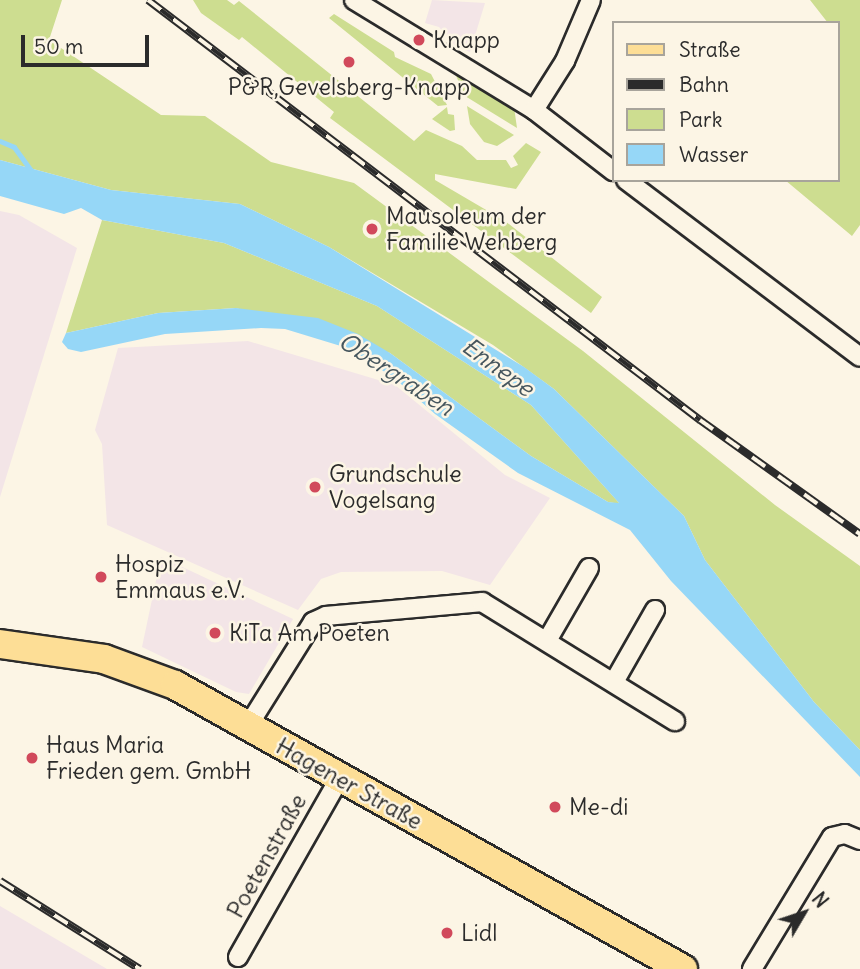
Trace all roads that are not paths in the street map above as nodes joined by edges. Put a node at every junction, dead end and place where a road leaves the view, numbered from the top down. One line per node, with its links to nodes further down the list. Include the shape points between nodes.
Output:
1 (354, 0): 3 (street)
2 (591, 0): 3 (street, via 571,51)
3 (534, 110): 4 (street)
4 (612, 170)
5 (629, 182): 6 (street)
6 (860, 357)
7 (589, 568): 9 (street)
8 (655, 610): 11 (street)
9 (548, 639): 11 (street); 13 (street, via 482,602 326,616 302,633)
10 (0, 644): 13 (main road, Hagener Straße, via 60,650 128,666 175,685)
11 (614, 682): 12 (street)
12 (675, 721)
13 (247, 726): 14 (main road, Hagener Straße)
14 (339, 779): 16 (street, Poetenstraße); 17 (main road, Hagener Straße)
15 (860, 840): 18 (street, via 845,834 832,837)
16 (238, 957)
17 (683, 969)
18 (752, 969)

